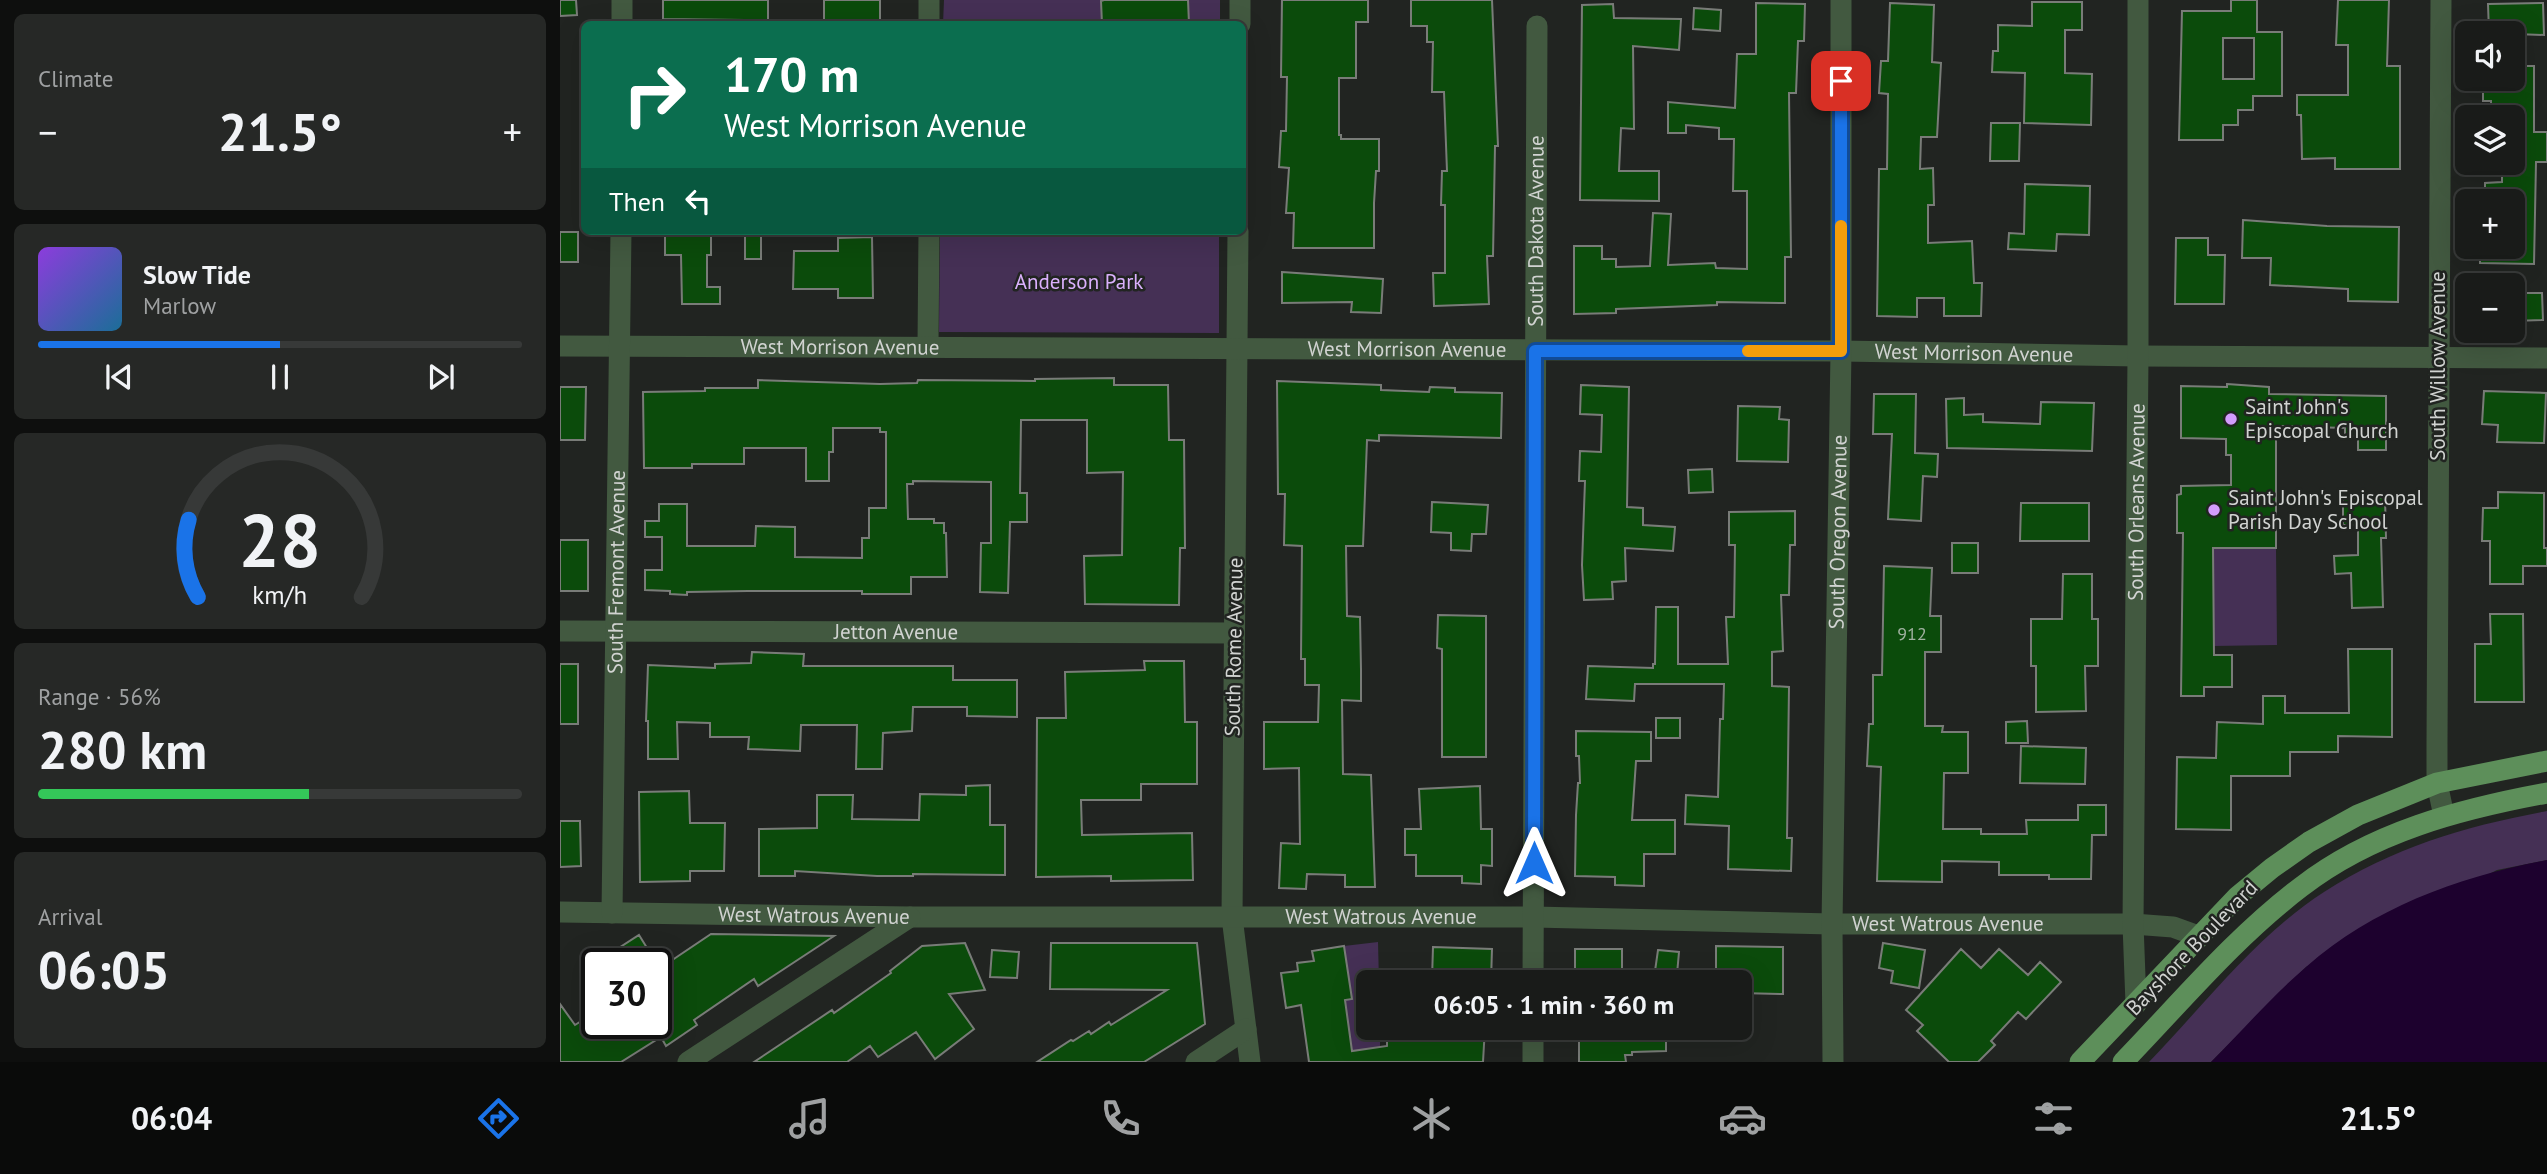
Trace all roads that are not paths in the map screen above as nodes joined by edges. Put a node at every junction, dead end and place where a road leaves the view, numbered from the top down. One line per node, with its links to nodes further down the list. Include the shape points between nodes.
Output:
1 (622, 0): 7 (street)
2 (929, 0): 8 (street)
3 (1240, 0): 9 (street)
4 (1841, 0): 19 (street, South Oregon Avenue)
5 (2138, 0): 20 (street, South Orleans Avenue)
6 (2441, 0): 21 (street, South Willow Avenue)
7 (622, 21)
8 (929, 21)
9 (1240, 21)
10 (1537, 26): 18 (street, South Dakota Avenue)
11 (621, 235): 16 (street, South Fremont Avenue)
12 (929, 235): 14 (street)
13 (1238, 235): 17 (street, South Rome Avenue)
14 (928, 345): 16 (street, West Morrison Avenue); 17 (street, West Morrison Avenue)
15 (560, 346): 16 (street, West Morrison Avenue)
16 (621, 346): 24 (street, South Fremont Avenue)
17 (1237, 347): 18 (street, West Morrison Avenue); 25 (street, South Rome Avenue)
18 (1535, 351): 19 (street, West Morrison Avenue); 34 (street, South Dakota Avenue)
19 (1841, 351): 20 (street, West Morrison Avenue); 35 (street, South Oregon Avenue)
20 (2138, 356): 21 (street, West Morrison Avenue); 36 (street, South Orleans Avenue)
21 (2438, 357): 22 (street, West Morrison Avenue); 27 (street, South Willow Avenue)
22 (2547, 358)
23 (560, 631): 24 (street, Jetton Avenue)
24 (616, 632): 25 (street, Jetton Avenue); 31 (street, South Fremont Avenue)
25 (1234, 633): 33 (street, South Rome Avenue)
26 (2547, 761): 27 (main road, Bayshore Boulevard)
27 (2437, 783): 29 (street, South Willow Avenue); 37 (main road, Bayshore Boulevard, via 2358,815 2309,842 2238,896)
28 (2547, 793): 29 (main road, Bayshore Boulevard)
29 (2444, 816): 48 (main road, Bayshore Boulevard, via 2397,833 2303,885 2253,928)
30 (560, 912): 31 (street, West Watrous Avenue)
31 (612, 913): 32 (street, West Watrous Avenue)
32 (911, 917): 33 (street, West Watrous Avenue); 42 (street)
33 (1232, 917): 34 (street, West Watrous Avenue); 40 (street, South Rome Avenue)
34 (1534, 917): 35 (street, West Watrous Avenue); 38 (street, South Dakota Avenue)
35 (1832, 924): 36 (street, West Watrous Avenue); 46 (street, South Oregon Avenue)
36 (2133, 924): 37 (street, West Watrous Avenue, via 2173,926); 39 (street, South Orleans Avenue)
37 (2199, 936): 39 (main road, Bayshore Boulevard)
38 (1533, 970)
39 (2136, 1004): 47 (main road, Bayshore Boulevard)
40 (1246, 1030): 43 (street); 44 (street, South Rome Avenue)
41 (1533, 1040): 45 (street)
42 (688, 1062)
43 (1196, 1062)
44 (1250, 1062)
45 (1533, 1062)
46 (1833, 1062)
47 (2080, 1062)
48 (2123, 1062)

